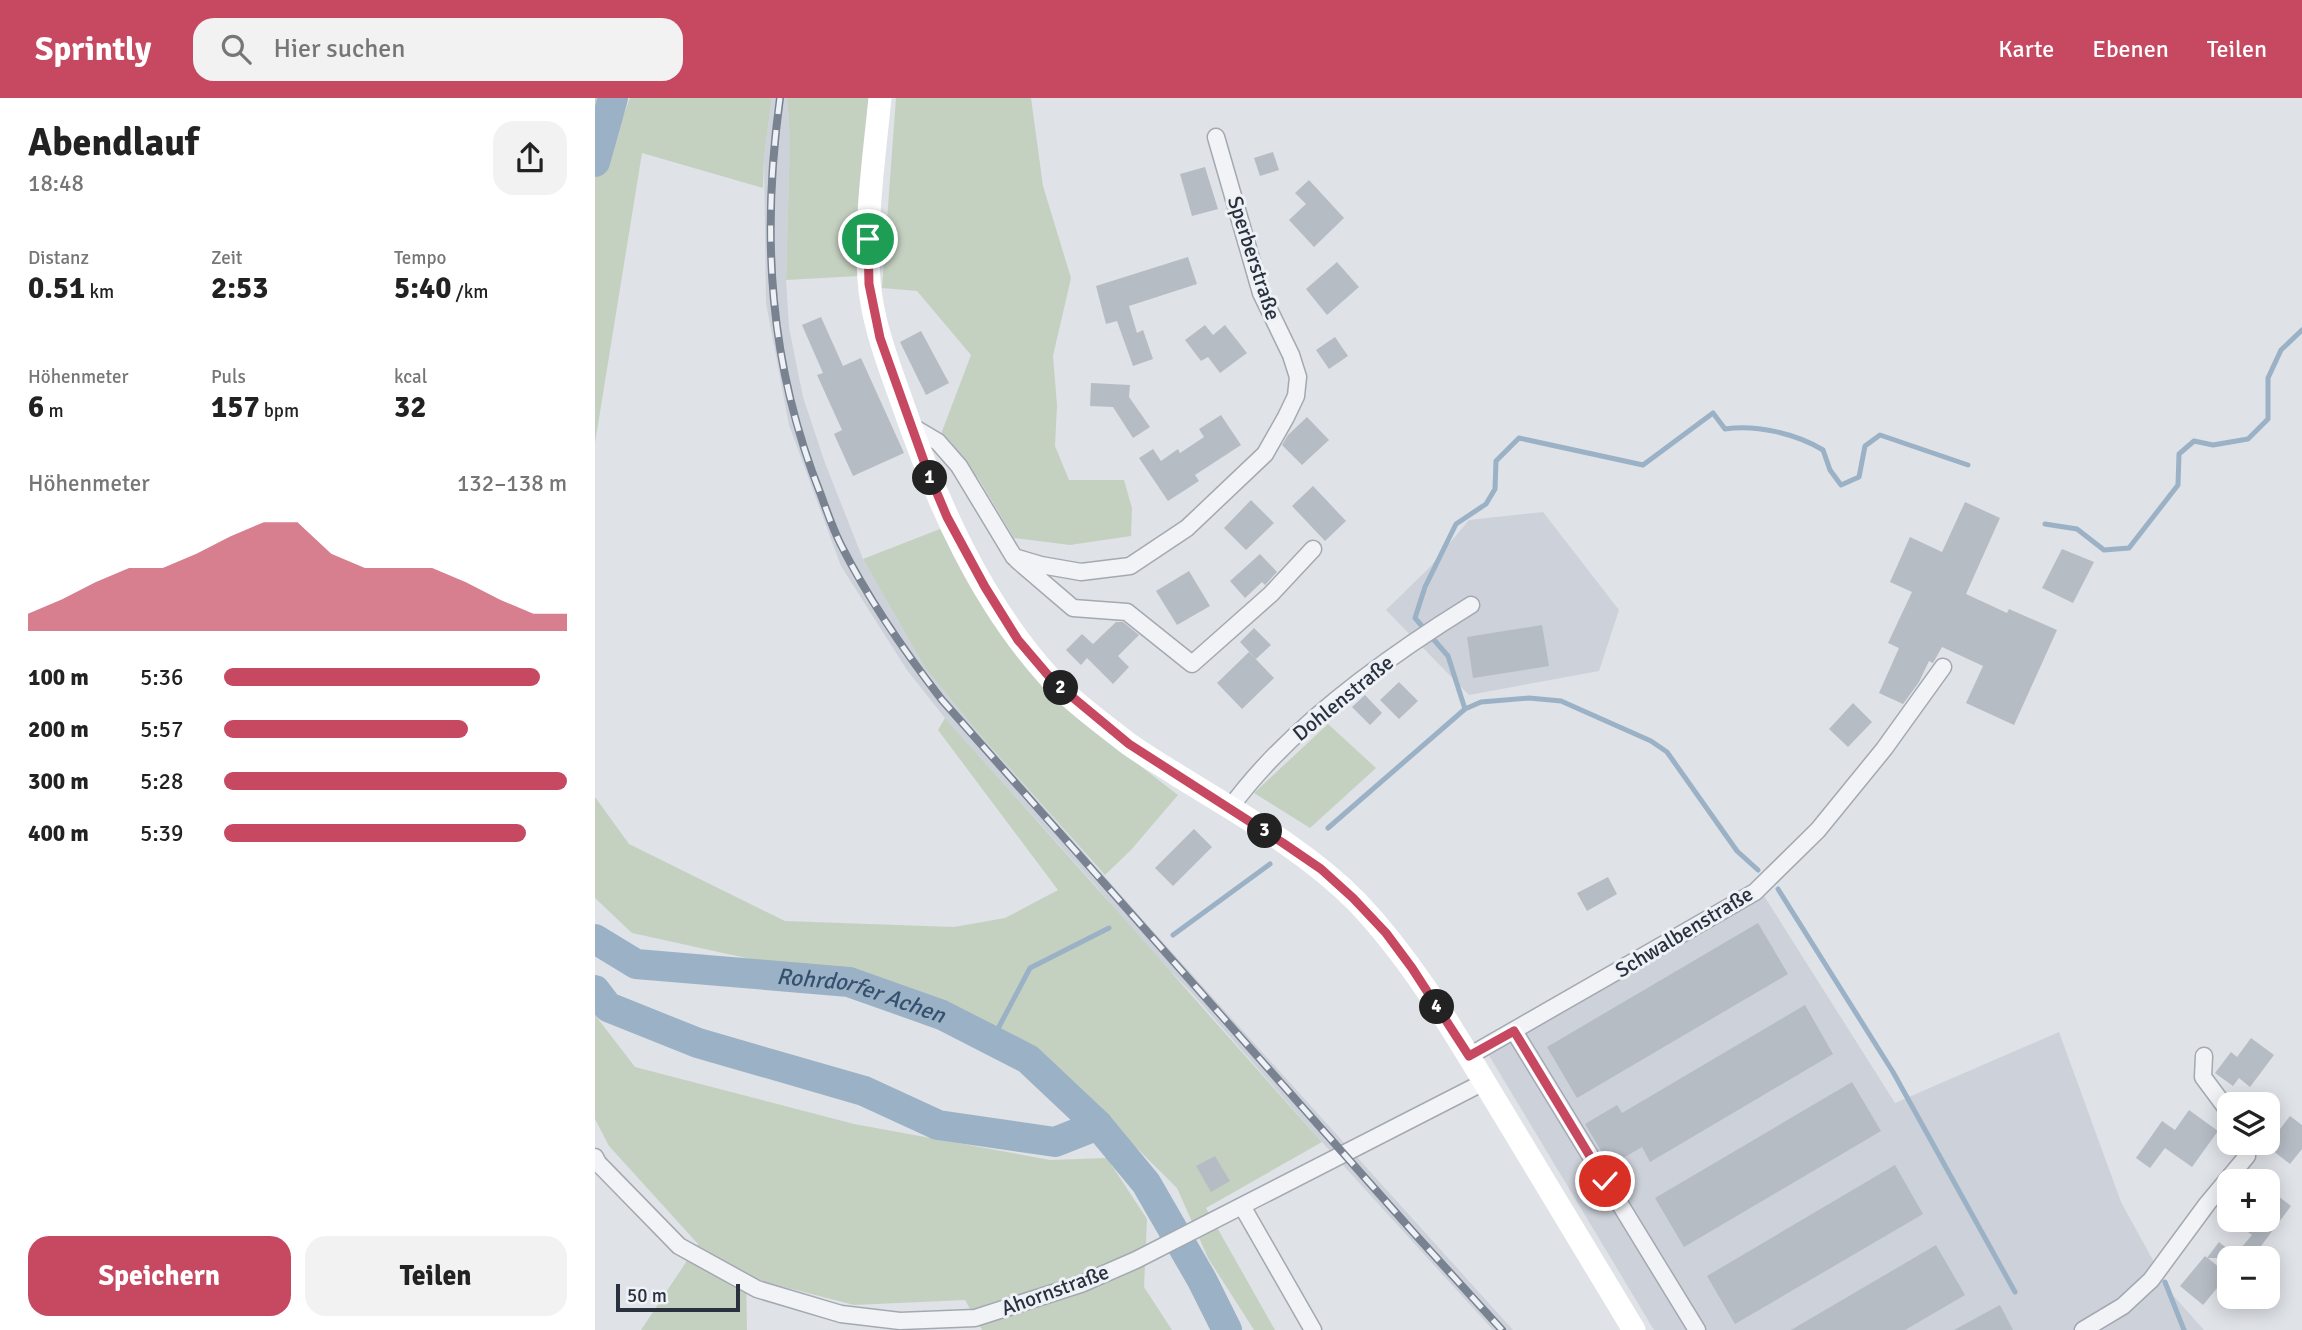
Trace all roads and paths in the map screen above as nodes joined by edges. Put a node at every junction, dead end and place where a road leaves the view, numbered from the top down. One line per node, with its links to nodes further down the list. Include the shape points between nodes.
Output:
1 (880, 98): 3 (main road, via 868,239 869,284 880,338)
2 (1216, 136): 5 (street, Sperberstraße, via 1261,293 1298,377 1296,396 1265,454 1187,528 1130,566 1081,572)
3 (911, 426): 5 (street, via 938,442 959,466); 8 (main road, via 947,517 1018,640 1053,681 1129,744)
4 (1313, 549): 5 (street, via 1271,594 1192,664 1127,612 1073,608)
5 (1014, 557)
6 (1471, 605): 8 (street, Dohlenstraße, via 1412,642 1335,703 1285,746)
7 (1943, 667): 9 (street, Schwalbenstraße, via 1818,830 1755,892)
8 (1230, 808): 10 (main road, via 1321,869 1353,898 1412,968)
9 (1514, 1031): 10 (street, Schwalbenstraße); 19 (street)
10 (1469, 1056): 12 (main road)
11 (2204, 1056): 13 (street, via 2203,1077)
12 (1484, 1082): 16 (street, Ahornstraße); 18 (main road)
13 (2217, 1096)
14 (2247, 1155): 20 (street, via 2151,1280 2123,1306)
15 (595, 1157): 16 (street, Ahornstraße, via 679,1246 757,1289 841,1314 900,1321 975,1318 1081,1284)
16 (1242, 1206): 17 (street)
17 (1313, 1330)
18 (1634, 1330)
19 (1697, 1330)
20 (2083, 1330)

